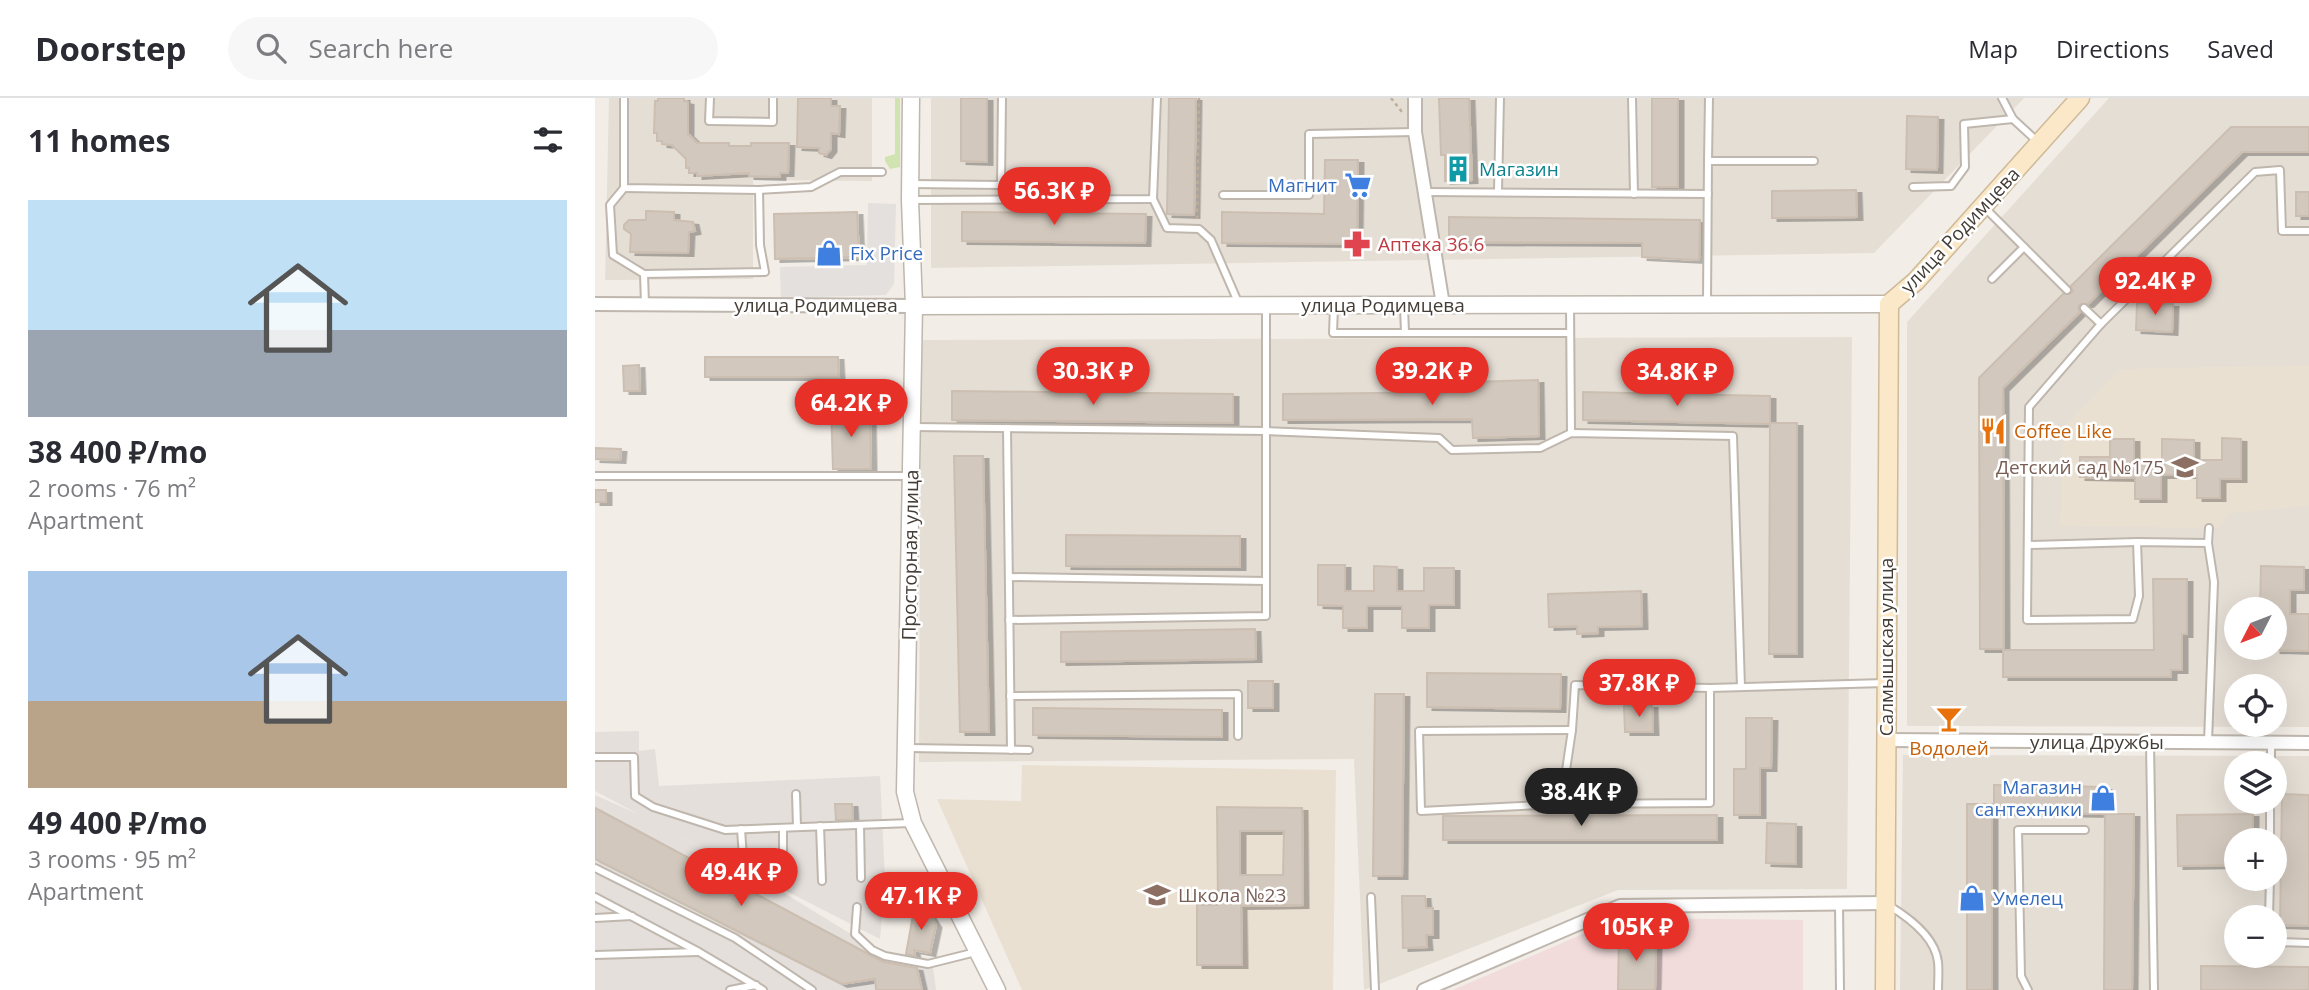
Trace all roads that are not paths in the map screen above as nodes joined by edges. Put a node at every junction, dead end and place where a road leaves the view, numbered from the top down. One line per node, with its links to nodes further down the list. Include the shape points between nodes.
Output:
1 (624, 98): 20 (lane)
2 (710, 98): 3 (lane, via 709,121 760,122 773,122)
3 (773, 98)
4 (911, 98): 23 (street, Просторная улица)
5 (1002, 98): 23 (lane, via 1001,186)
6 (1157, 98): 28 (lane)
7 (1415, 98): 14 (street)
8 (1500, 98): 22 (lane)
9 (1632, 98): 25 (lane)
10 (1709, 98): 16 (lane)
11 (2002, 98): 13 (lane)
12 (2074, 100): 15 (main road, улица Родимцева)
13 (2013, 119): 15 (lane); 19 (lane, via 1964,124 1965,167 1951,186)
14 (1409, 132): 24 (street); 27 (lane, via 1309,134 1309,195)
15 (2039, 144): 29 (main road, улица Родимцева)
16 (1708, 161): 17 (lane); 26 (lane)
17 (1814, 161)
18 (882, 172): 21 (lane, via 840,172 811,187)
19 (1913, 187)
20 (624, 188): 21 (lane); 32 (lane, via 610,205 613,255)
21 (759, 190): 32 (lane, via 765,272)
22 (1498, 191): 24 (lane); 25 (lane)
23 (910, 192): 28 (lane); 45 (street, Просторная улица)
24 (1425, 192): 44 (street)
25 (1634, 194): 26 (lane)
26 (1708, 194): 38 (lane)
27 (1223, 195)
28 (1153, 199): 40 (lane, via 1167,228 1197,229 1211,240)
29 (1983, 206): 31 (lane); 39 (main road, улица Родимцева, via 1916,281)
30 (2309, 231): 47 (lane, via 2282,230 2280,170 2255,172)
31 (2024, 247): 33 (lane); 34 (lane)
32 (644, 274): 36 (lane)
33 (1992, 279)
34 (2067, 290)
35 (595, 303): 36 (street, улица Родимцева)
36 (645, 304): 45 (street, улица Родимцева)
37 (1570, 304): 38 (street, улица Родимцева); 44 (street, улица Родимцева); 49 (lane)
38 (1707, 304): 39 (street, улица Родимцева)
39 (1889, 304): 63 (main road, Салмышская улица)
40 (1239, 305): 41 (street, улица Родимцева); 45 (street, улица Родимцева)
41 (1266, 305): 42 (street, улица Родимцева); 52 (lane)
42 (1334, 305): 43 (street, улица Родимцева); 48 (lane, via 1333,333)
43 (1404, 305): 44 (street, улица Родимцева); 48 (lane)
44 (1443, 305)
45 (914, 306): 50 (street, Просторная улица)
46 (2084, 308): 47 (lane)
47 (2101, 324): 59 (lane, via 2029,407)
48 (1405, 333): 49 (lane)
49 (1570, 333): 53 (lane)
50 (912, 427): 51 (lane); 55 (street, Просторная улица)
51 (1007, 428): 52 (lane); 60 (lane)
52 (1266, 431): 53 (lane, via 1439,438 1452,450 1540,448); 61 (lane)
53 (1571, 433): 64 (lane, via 1733,436)
54 (595, 476): 55 (lane)
55 (911, 476): 74 (street, Просторная улица)
56 (2209, 528): 58 (lane)
57 (2137, 542): 58 (lane); 59 (lane); 59 (lane, via 2139,596 2133,619 2027,620)
58 (2208, 543): 70 (lane, via 2214,582)
59 (2029, 545)
60 (1009, 577): 61 (lane); 62 (lane)
61 (1266, 581): 62 (lane, via 1266,616)
62 (1009, 620): 66 (lane)
63 (1885, 683): 64 (lane); 69 (main road, Салмышская улица)
64 (1741, 687): 65 (lane)
65 (1710, 688): 67 (lane, via 1575,685); 80 (lane, via 1710,803)
66 (1010, 696): 68 (lane, via 1238,694); 75 (lane)
67 (1572, 730): 80 (lane); 80 (lane, via 1419,731 1421,811)
68 (1238, 736)
69 (1885, 740): 71 (street, улица Дружбы); 97 (main road, Салмышская улица)
70 (2208, 742): 71 (street, улица Дружбы); 72 (street, улица Дружбы)
71 (2150, 743): 119 (lane)
72 (2271, 743): 73 (street, улица Дружбы); 77 (lane)
73 (2309, 743)
74 (906, 748): 75 (lane); 81 (street, Просторная улица, via 905,792)
75 (1010, 750): 76 (lane)
76 (1029, 751)
77 (2271, 751)
78 (595, 757): 86 (lane, via 633,757 635,796 653,807 725,830)
79 (796, 794): 84 (lane)
80 (1561, 804)
81 (913, 823): 82 (lane); 93 (street, Просторная улица)
82 (860, 825): 83 (lane); 91 (lane)
83 (820, 826): 84 (lane); 92 (lane)
84 (797, 827): 85 (lane)
85 (783, 828): 86 (lane); 90 (lane)
86 (741, 830): 88 (lane)
87 (2085, 830): 118 (lane, via 2018,830 2021,976)
88 (743, 858)
89 (595, 868): 111 (lane, via 735,938)
90 (783, 873)
91 (861, 878)
92 (822, 881)
93 (944, 886): 96 (lane); 104 (street, Просторная улица)
94 (595, 897): 100 (lane)
95 (1371, 897): 113 (lane)
96 (902, 902)
97 (1884, 903): 98 (street); 116 (main road, Салмышская улица); 117 (lane, via 1912,919 1927,938 1938,960)
98 (1839, 905): 108 (street, via 1620,906); 115 (lane)
99 (857, 907): 104 (lane, via 855,934 885,956 928,964)
100 (632, 916): 101 (lane); 105 (lane)
101 (595, 918)
102 (2287, 942): 103 (lane)
103 (2309, 943)
104 (977, 951): 112 (street, Просторная улица)
105 (699, 952): 106 (lane); 107 (lane)
106 (595, 955)
107 (756, 985): 109 (lane); 110 (lane)
108 (1445, 986): 114 (street)
109 (730, 990)
110 (763, 990)
111 (812, 990)
112 (997, 990)
113 (1375, 990)
114 (1424, 990)
115 (1840, 990)
116 (1885, 990)
117 (1938, 990)
118 (2028, 990)
119 (2154, 990)

